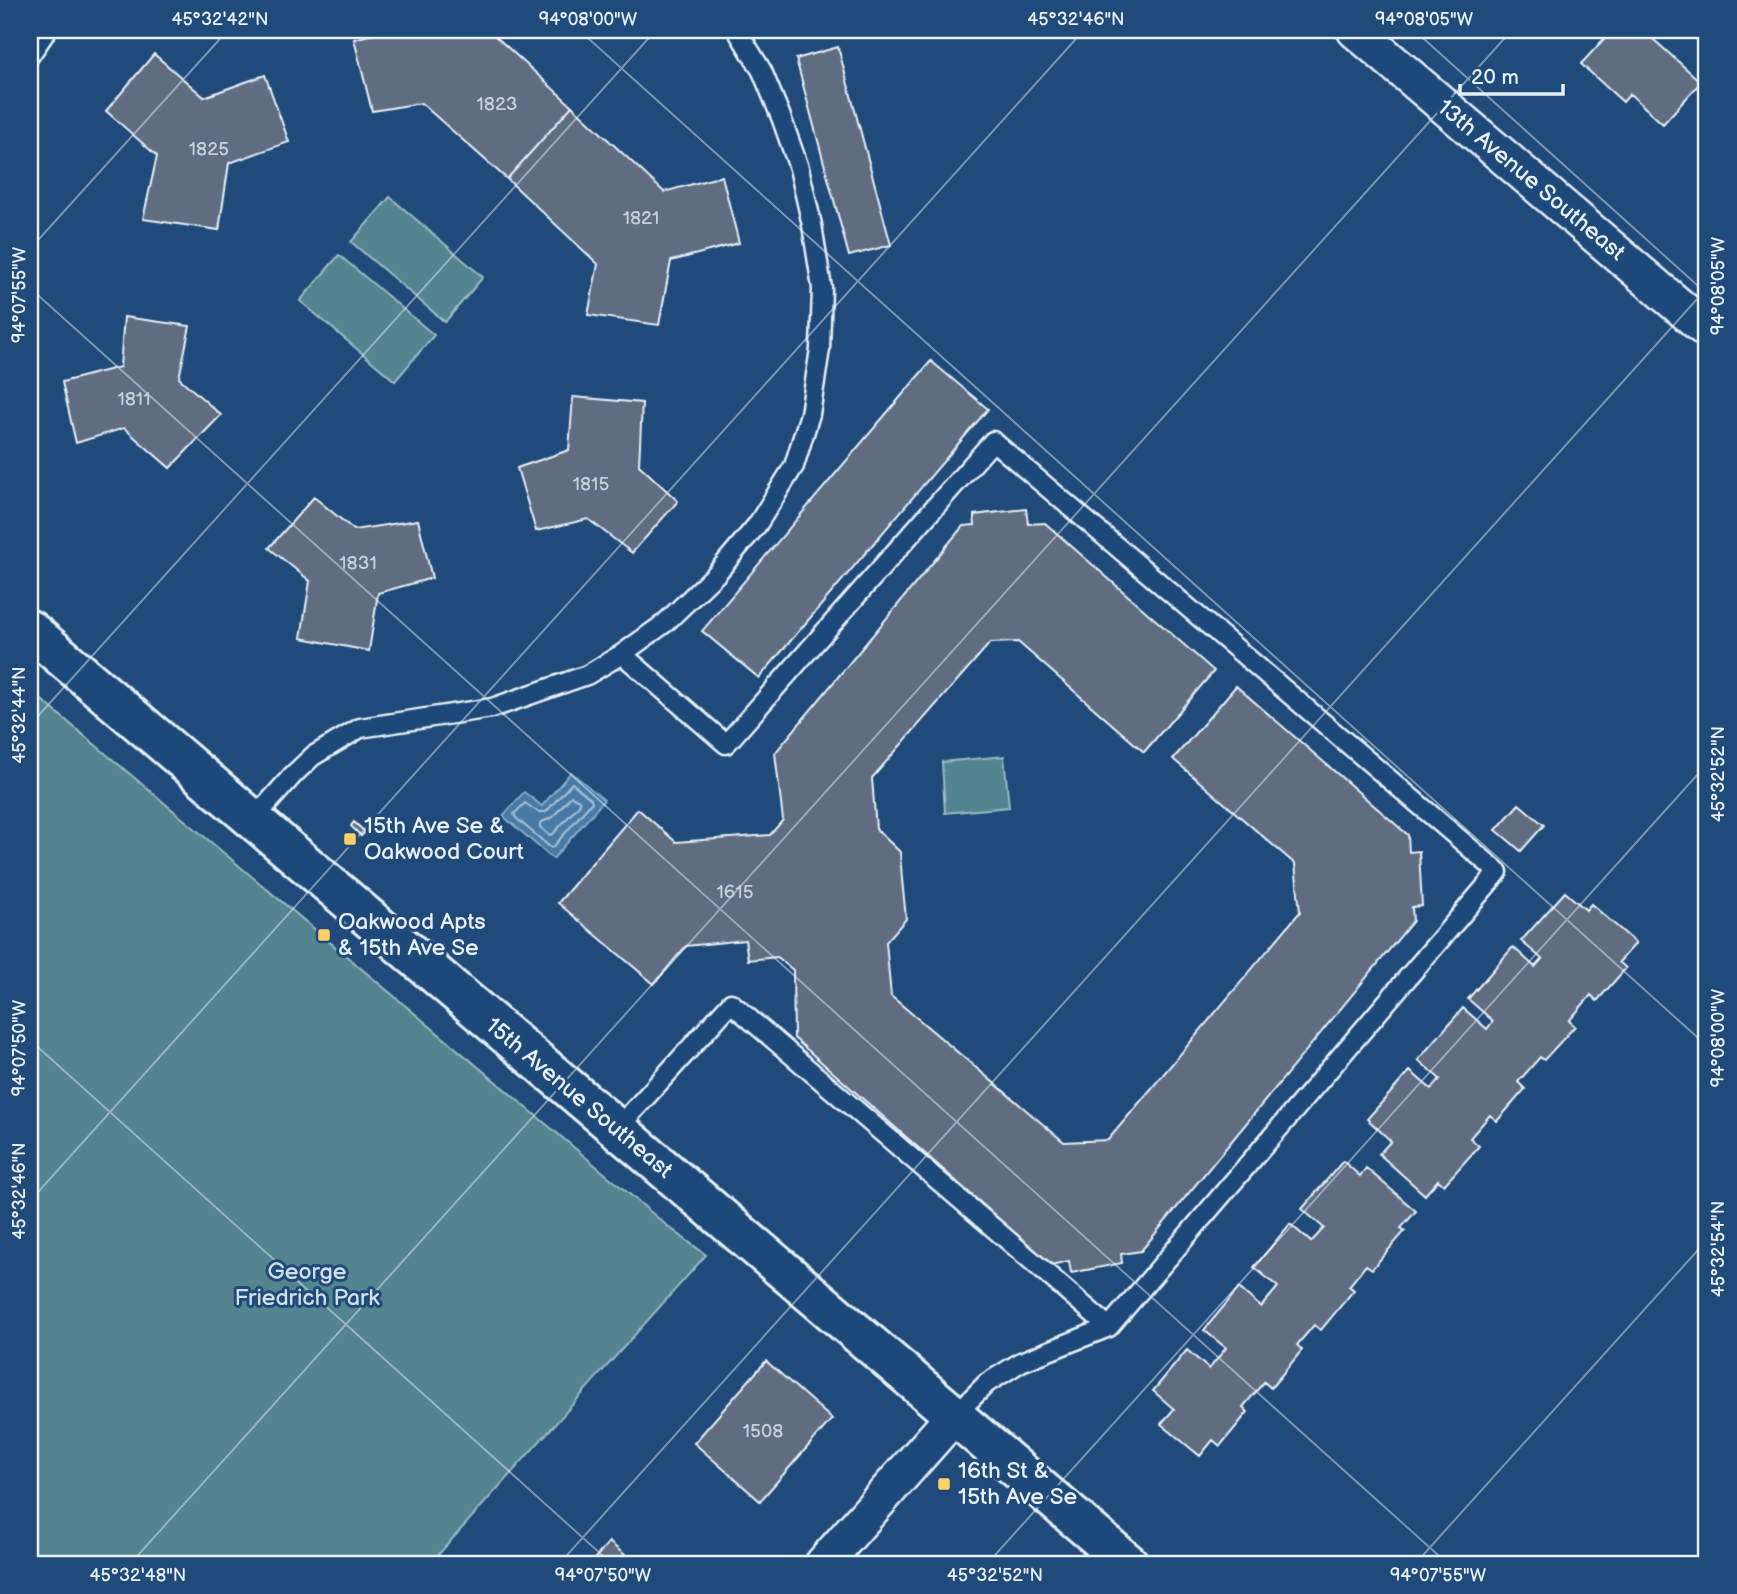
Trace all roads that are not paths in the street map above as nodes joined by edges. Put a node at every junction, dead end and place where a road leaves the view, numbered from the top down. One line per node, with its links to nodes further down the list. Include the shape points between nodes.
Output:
1 (47, 30): 4 (lane)
2 (737, 30): 7 (lane, via 762,71 781,117 812,225 822,288 820,349 810,414 794,466 757,524 716,574 665,623)
3 (1354, 30): 5 (street, 13th Avenue Southeast)
4 (30, 55)
5 (1707, 330)
6 (30, 630): 8 (street, 15th Avenue Southeast)
7 (622, 654): 8 (lane, via 587,675 492,708 360,728 313,756); 10 (lane, via 726,744 993,441 1498,872)
8 (253, 820): 9 (street, 15th Avenue Southeast)
9 (616, 1130): 10 (lane, via 731,1003); 11 (street, 15th Avenue Southeast)
10 (1108, 1327): 11 (lane, via 1021,1362 987,1383)
11 (953, 1417): 12 (street); 13 (street, 15th Avenue Southeast)
12 (823, 1564)
13 (1129, 1564)

